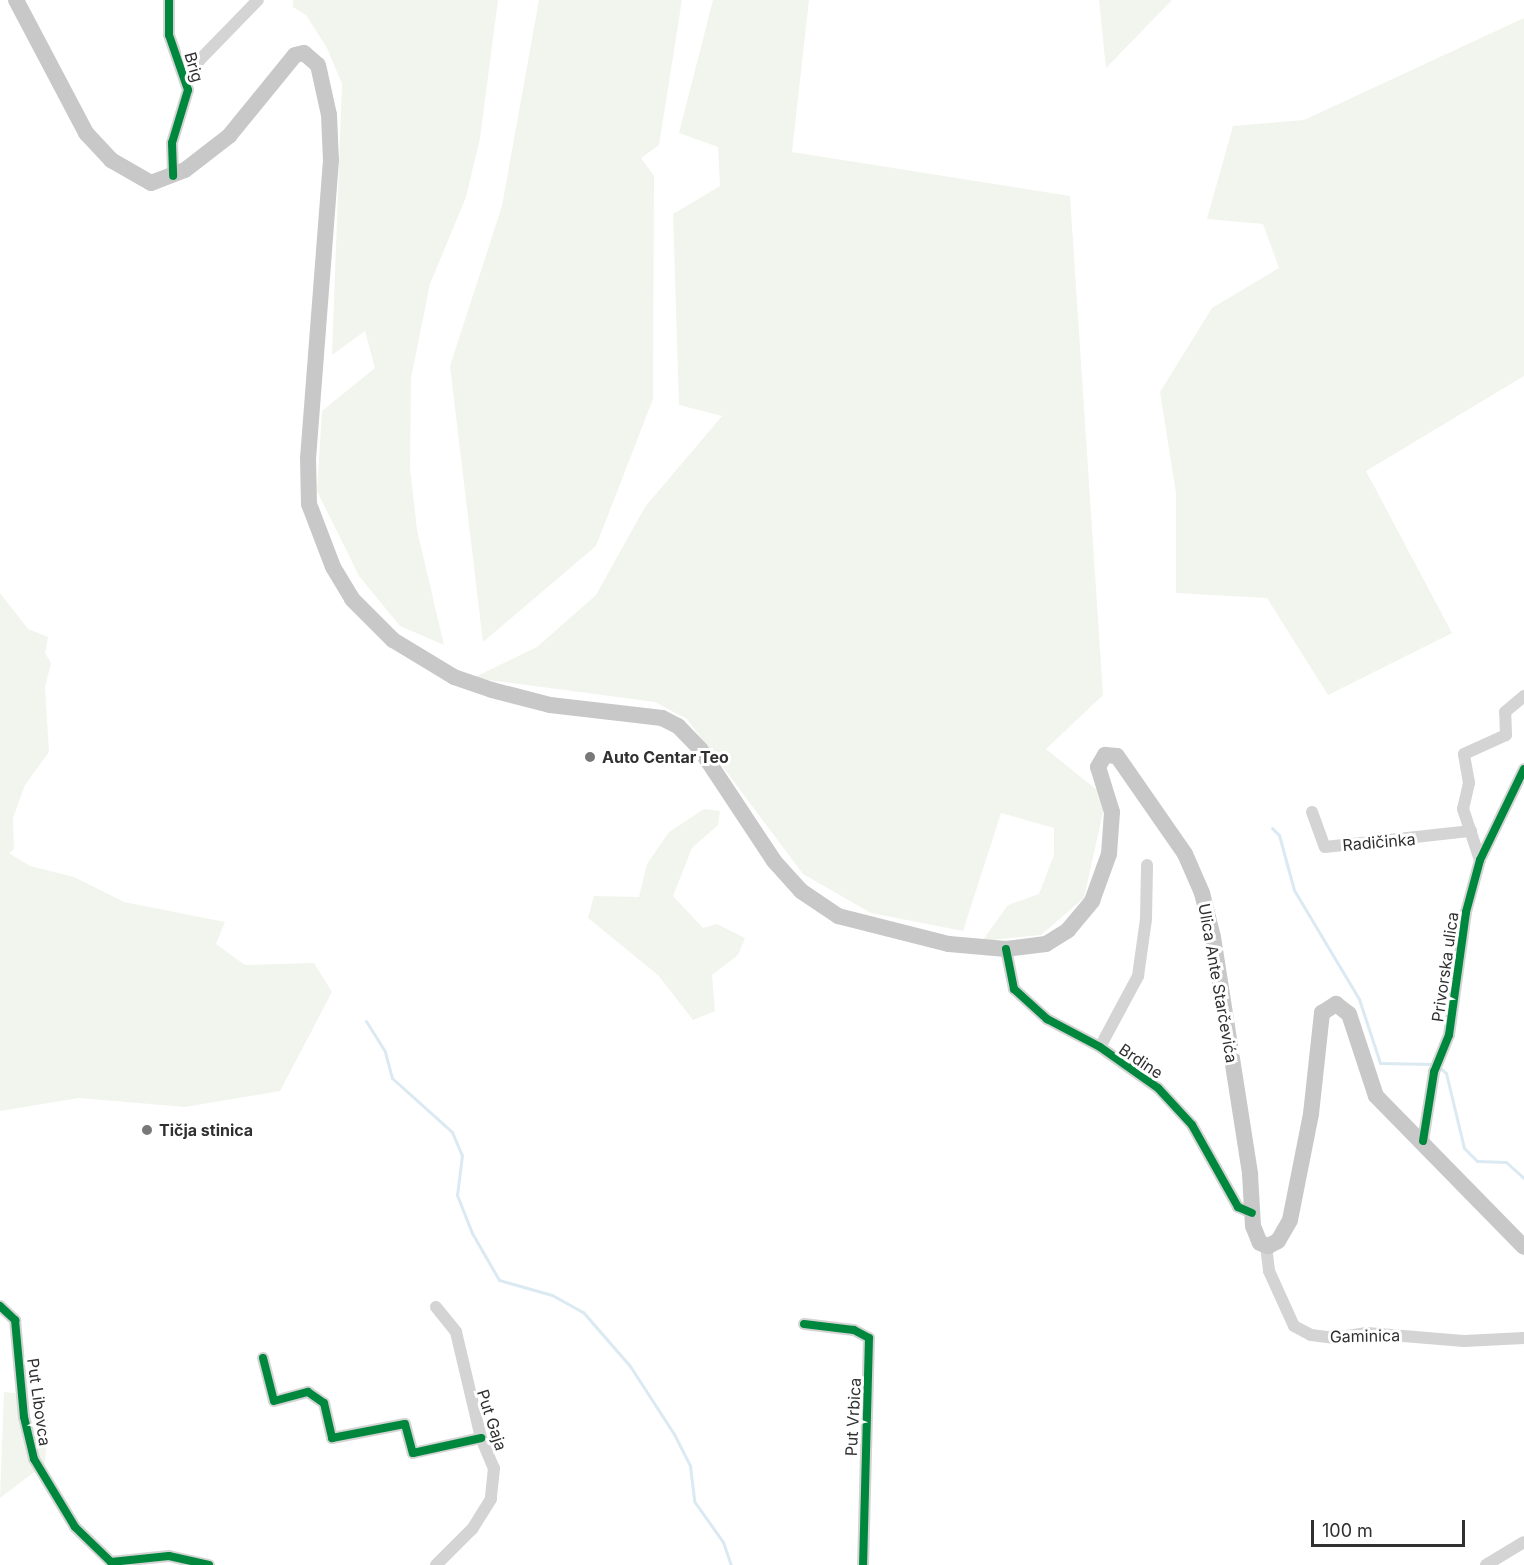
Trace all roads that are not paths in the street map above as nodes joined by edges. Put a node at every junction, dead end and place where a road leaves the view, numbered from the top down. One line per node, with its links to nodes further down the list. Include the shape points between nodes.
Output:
1 (16, 0): 5 (main road, via 74,116 97,147 141,180)
2 (258, 0): 4 (street)
3 (171, 1): 4 (street, Brig, via 169,35)
4 (186, 74): 5 (street, Brig, via 188,90 170,154)
5 (173, 176): 12 (main road, Ulica Ante Starčevića, via 242,123 285,62 295,55 314,58 324,84 331,160 308,457 309,504 333,567 374,624 437,668 492,690 550,705 662,718 678,726 700,749 774,861 821,906 876,928 949,944)
6 (1524, 696): 9 (street, via 1505,712 1506,735 1464,754 1469,783 1463,809)
7 (1524, 769): 10 (street, Privorska ulica)
8 (1312, 812): 9 (street, Radičinka, via 1325,848)
9 (1471, 831): 10 (street)
10 (1480, 860): 14 (street, Privorska ulica, via 1466,912 1449,1035 1434,1072)
11 (1147, 865): 13 (street, via 1146,920 1137,976)
12 (1006, 949): 13 (street, Brdine, via 1014,989 1047,1019); 15 (main road, Ulica Ante Starčevića, via 1046,944 1068,930 1092,901 1112,834 1112,812 1099,762 1108,753 1117,756 1185,855 1202,893 1249,1163)
13 (1100, 1047): 15 (street, Brdine, via 1158,1088 1192,1125 1238,1207)
14 (1423, 1142): 16 (main road, via 1376,1096 1346,1009 1328,1006 1320,1021 1311,1114 1290,1220 1278,1241); 17 (main road)
15 (1252, 1213): 16 (main road, Ulica Ante Starčevića, via 1256,1236)
16 (1266, 1246): 21 (street, Gaminica, via 1269,1271 1294,1326 1311,1335 1335,1338 1367,1333 1464,1341)
17 (1524, 1247)
18 (0, 1306): 25 (street, Put Libovca, via 15,1320 24,1417 34,1459 75,1527 111,1562 169,1556)
19 (436, 1307): 23 (street, Put Gaja, via 456,1332)
20 (804, 1324): 27 (street, Put Vrbica, via 854,1330 869,1338)
21 (1524, 1338)
22 (263, 1358): 23 (street, via 274,1401 308,1392 324,1403 332,1438 405,1424 413,1453)
23 (481, 1438): 26 (street, Put Gaja, via 494,1468 491,1499 472,1529)
24 (1524, 1542): 28 (street)
25 (209, 1565)
26 (436, 1565)
27 (863, 1565)
28 (1486, 1565)

